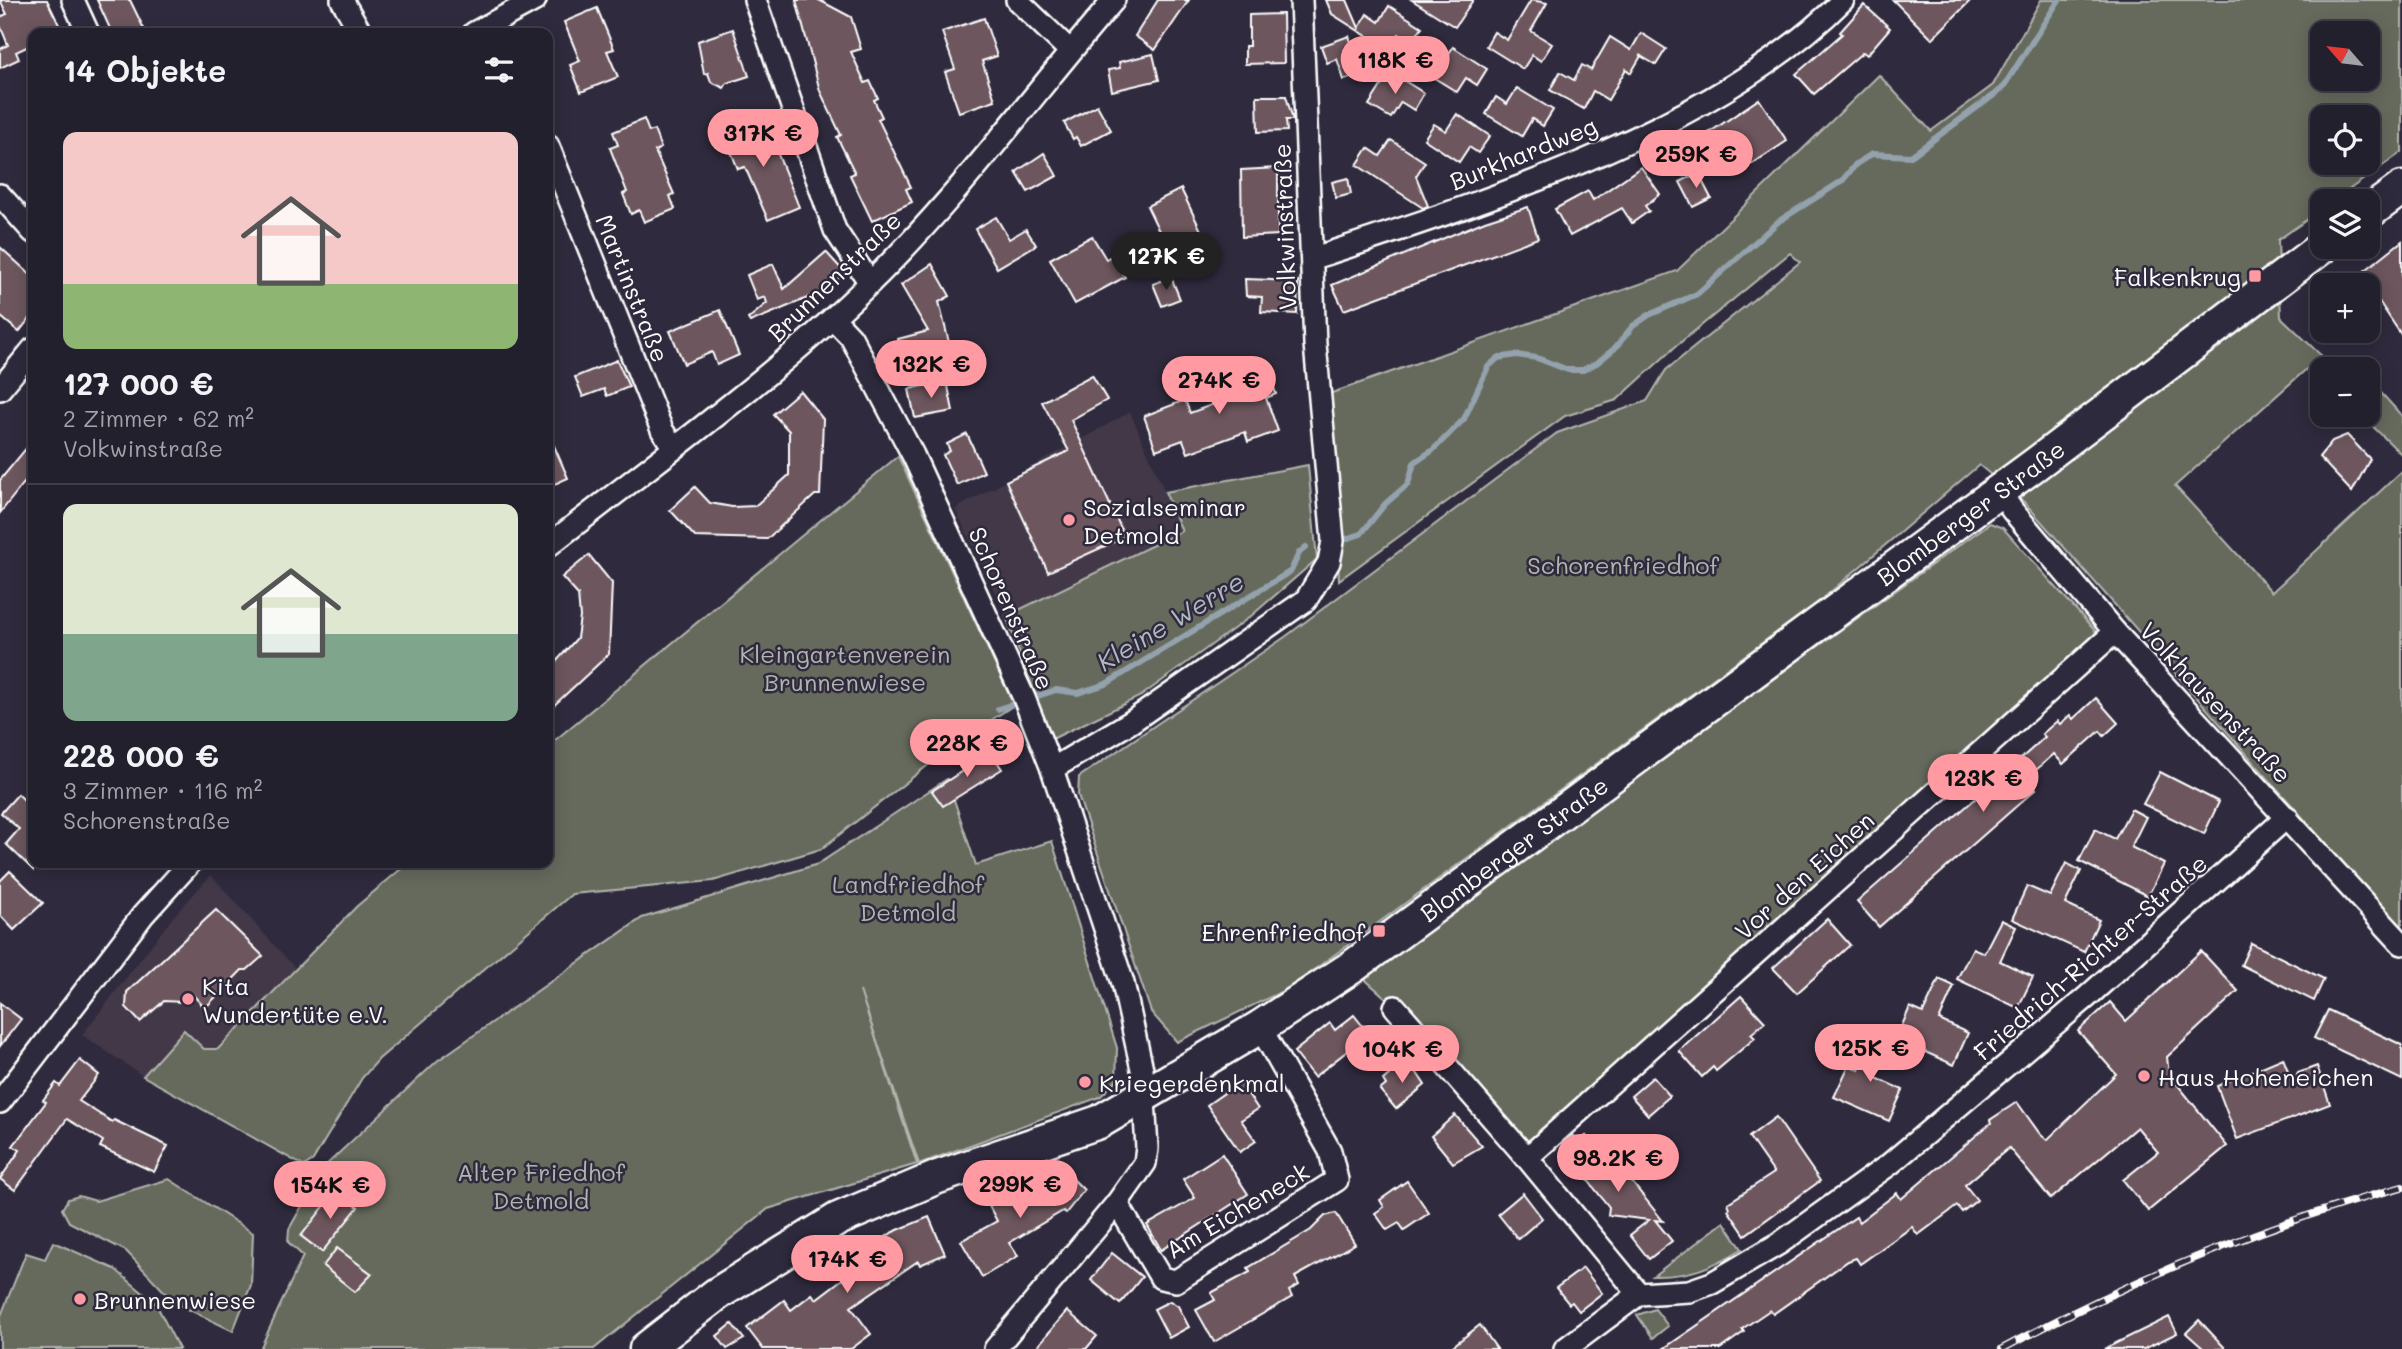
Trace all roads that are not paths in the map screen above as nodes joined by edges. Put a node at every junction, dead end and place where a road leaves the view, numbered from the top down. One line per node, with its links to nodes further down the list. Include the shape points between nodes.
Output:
1 (73, 0): 9 (street)
2 (342, 0): 10 (street)
3 (535, 0): 11 (street)
4 (755, 0): 20 (street, via 835,230)
5 (1017, 0): 12 (street)
6 (1114, 0): 12 (street, Brunnenstraße)
7 (1301, 0): 19 (street, Volkwinstraße)
8 (1843, 0): 19 (street, Burkhardweg, via 1811,32 1681,114 1545,176)
9 (86, 28)
10 (358, 28)
11 (500, 28)
12 (1070, 51): 20 (street, Brunnenstraße, via 968,179)
13 (553, 158): 24 (street, Martinstraße, via 662,430)
14 (2402, 188): 16 (street)
15 (0, 195): 17 (street)
16 (2380, 204)
17 (28, 226)
18 (2310, 256): 25 (street, Blomberger Straße)
19 (1314, 258): 28 (street, Volkwinstraße, via 1315,344 1333,541 1319,582 1306,600 1268,629 1097,745)
20 (870, 283): 21 (street, Brunnenstraße)
21 (833, 318): 24 (street, Brunnenstraße); 28 (street, Schorenstraße, via 851,337 913,455)
22 (28, 355): 23 (street)
23 (0, 389)
24 (674, 448): 26 (street, Brunnenstraße)
25 (1999, 490): 27 (street, Volkhausenstraße); 33 (street, Blomberger Straße, via 1352,967)
26 (553, 541)
27 (2115, 632): 29 (street, Volkhausenstraße); 36 (street, Vor den Eichen)
28 (1052, 769): 34 (street, Schorenstraße, via 1122,983 1142,1069)
29 (2287, 817): 31 (street, Volkhausenstraße); 38 (street, Friedrich-Richter-Straße, via 2087,998 1890,1164 1780,1243 1712,1283 1689,1291)
30 (186, 868): 35 (street)
31 (2402, 944)
32 (1395, 1007): 36 (street)
33 (1260, 1027): 34 (street, Blomberger Straße); 37 (street, Am Eicheneck, via 1330,1151 1337,1180 1176,1281 1161,1278)
34 (1142, 1100): 37 (street, Schorenstraße, via 1145,1163); 39 (street, Blomberger Straße, via 1099,1122 938,1177 838,1219 717,1294)
35 (0, 1102)
36 (1527, 1158): 38 (street)
37 (1117, 1203): 40 (street, Schorenstraße)
38 (1639, 1294): 41 (street)
39 (646, 1349)
40 (995, 1349)
41 (1565, 1349)

